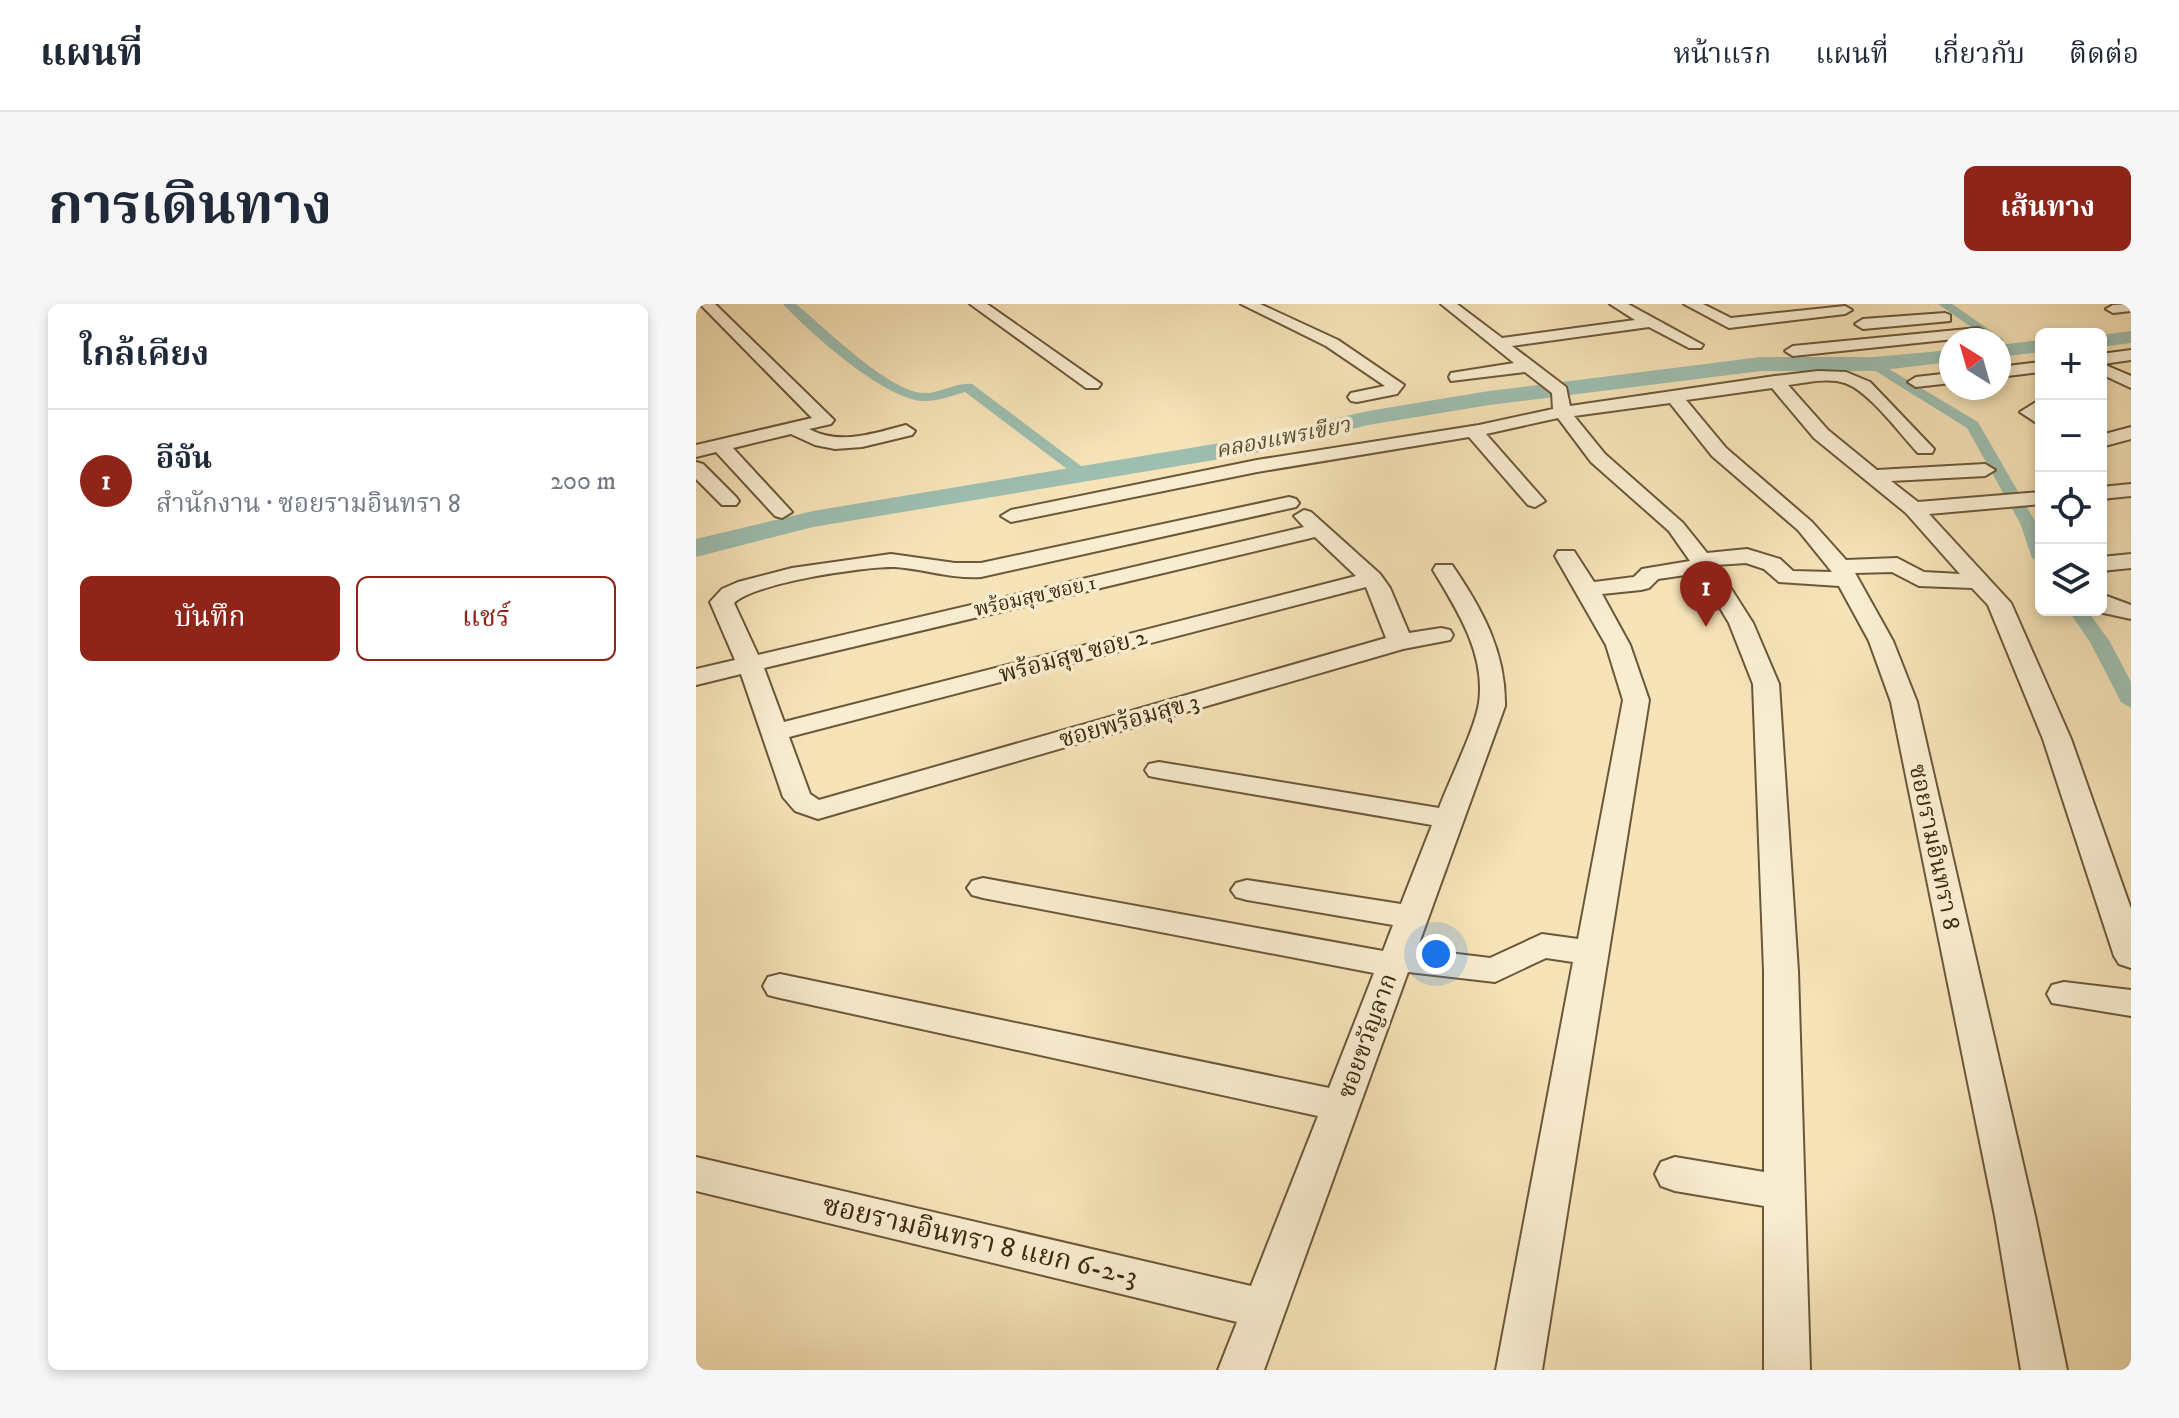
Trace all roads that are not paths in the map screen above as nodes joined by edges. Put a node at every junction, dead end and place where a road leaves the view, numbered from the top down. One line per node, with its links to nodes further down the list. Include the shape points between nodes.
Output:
1 (707, 304): 7 (street); 33 (street, via 825,419)
2 (977, 304): 29 (street)
3 (1248, 304): 31 (street, via 1332,343 1395,387)
4 (1448, 304): 15 (street)
5 (1617, 304): 12 (street)
6 (1691, 304): 8 (street, via 1729,323)
7 (696, 305)
8 (1844, 306): 13 (street)
9 (2131, 307): 10 (street)
10 (2113, 309)
11 (1948, 317): 13 (street)
12 (1651, 322): 15 (street); 17 (street)
13 (1870, 328): 16 (street); 16 (street, via 1791,344)
14 (1939, 337): 16 (street)
15 (1500, 343): 20 (street)
16 (1891, 343)
17 (1695, 345)
18 (2131, 355): 19 (street)
19 (2107, 358)
20 (1529, 366): 24 (street); 30 (street)
21 (2035, 368): 22 (street)
22 (2011, 371)
23 (2107, 371): 28 (street)
24 (1457, 377)
25 (1939, 379): 27 (street)
26 (1775, 381): 32 (street); 38 (street); 38 (street, via 1818,376 1856,381 1921,457)
27 (1916, 382)
28 (2131, 383)
29 (1092, 384)
30 (1558, 396): 32 (street); 35 (street); 59 (street, via 1598,458 1676,527)
31 (1357, 397)
32 (1676, 399): 62 (street, ซอยรามอินทรา 8, via 1719,452 1805,526)
33 (794, 428): 34 (street, via 816,442 835,445); 36 (street)
34 (906, 431)
35 (1473, 431): 39 (street); 49 (street)
36 (721, 446): 37 (street); 52 (street)
37 (696, 451)
38 (1846, 457): 42 (street)
39 (1257, 466): 43 (street); 50 (street)
40 (696, 468): 48 (street)
41 (1985, 470): 42 (street)
42 (1871, 476): 51 (street)
43 (1178, 481): 46 (street); 53 (street)
44 (2131, 490): 45 (street)
45 (2107, 492)
46 (1103, 496): 55 (street); 57 (street, via 1005,508)
47 (2034, 499): 51 (street)
48 (729, 501)
49 (1535, 501)
50 (1289, 503): 53 (street); 54 (street)
51 (1913, 509): 64 (street)
52 (782, 512)
53 (1210, 520): 55 (street)
54 (1319, 530): 63 (street); 70 (street, พร้อมสุข ซอย 1)
55 (1134, 537): 57 (street)
56 (1566, 556): 65 (street)
57 (1040, 557): 70 (street, via 968,572 878,561 736,589 722,602)
58 (2131, 561): 60 (street)
59 (1703, 562): 62 (street, via 1760,558 1797,580); 65 (street, via 1650,574 1641,583); 87 (street, via 1741,623 1766,684 1781,971)
60 (2107, 563)
61 (1444, 570): 74 (street, ซอยขวัญลาก, via 1487,648 1494,687 1492,706)
62 (1844, 573): 64 (street, via 1897,565 1928,580); 92 (street, ซอยรามอินทรา 8, via 1881,641 1904,702)
63 (1372, 579): 69 (street); 72 (street, พร้อมสุข ซอย 2)
64 (1981, 581): 79 (street, via 1999,603 2057,739)
65 (1589, 589): 78 (street, via 1634,685 1636,700)
66 (2107, 607): 67 (street)
67 (2131, 612)
68 (1441, 635): 69 (street, ซอยพร้อมสุข 3)
69 (1400, 642): 72 (street, ซอยพร้อมสุข 3, via 818,810 797,797)
70 (750, 665): 71 (street, พร้อมสุข ซอย 1); 72 (street)
71 (696, 677)
72 (774, 733)
73 (1159, 770): 74 (street)
74 (1450, 819): 77 (street, ซอยขวัญลาก)
75 (983, 888): 80 (street)
76 (1247, 890): 77 (street)
77 (1413, 917): 80 (street, ซอยขวัญลาก)
78 (1592, 953): 80 (street, via 1542,946 1495,970); 90 (street)
79 (2131, 956)
80 (1395, 962): 84 (street, ซอยขวัญลาก)
81 (780, 986): 84 (street)
82 (2064, 994): 83 (street)
83 (2131, 1003)
84 (1343, 1106): 88 (street, ซอยขวัญลาก)
85 (696, 1174): 88 (street, ซอยรามอินทรา 8 แยก 6-2-3)
86 (1675, 1174): 87 (street)
87 (1784, 1192): 91 (street)
88 (1264, 1309): 89 (street, ซอยขวัญลาก)
89 (1241, 1370)
90 (1519, 1370)
91 (1787, 1370)
92 (2044, 1370)

